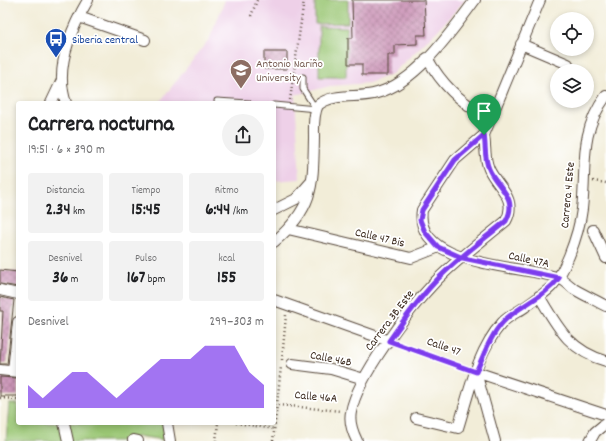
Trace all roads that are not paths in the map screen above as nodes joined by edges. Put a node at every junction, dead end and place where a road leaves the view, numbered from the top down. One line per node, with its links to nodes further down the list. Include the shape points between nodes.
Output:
1 (88, 0): 4 (street)
2 (540, 0): 6 (street)
3 (471, 1): 7 (street, via 455,28)
4 (78, 17): 5 (street); 10 (street, via 68,46)
5 (145, 40)
6 (521, 44): 8 (street); 18 (street)
7 (427, 58): 17 (street, via 391,88 372,95 332,98 322,102); 18 (street, via 438,77 452,93)
8 (568, 64)
9 (304, 77): 17 (lane, via 304,89)
10 (61, 82): 13 (street); 14 (street)
11 (606, 96): 28 (street, Carrera 4 Este, via 590,123 584,156 580,224)
12 (216, 100): 15 (lane)
13 (52, 101)
14 (66, 101)
15 (227, 101)
16 (276, 105): 17 (lane)
17 (316, 109): 20 (street)
18 (490, 121): 19 (street)
19 (484, 135): 25 (street, via 455,160 422,210 420,220 425,232); 26 (street, Carrera 3B Este, via 485,156 489,169 508,197 510,210 506,221)
20 (312, 179): 21 (street, via 299,196); 22 (street, via 306,205)
21 (276, 209)
22 (288, 229): 24 (street); 25 (street, Calle 47 Bis, via 411,258)
23 (593, 230): 27 (street)
24 (276, 240)
25 (438, 247): 26 (street)
26 (463, 258): 28 (street, Calle 47A); 34 (street, Carrera 3B Este, via 435,282)
27 (606, 258)
28 (559, 278): 31 (street, Carrera 4 Este, via 551,289); 33 (street, Calle 47A)
29 (0, 290): 30 (street)
30 (16, 294)
31 (539, 296): 36 (street, via 567,340 577,348); 40 (street, Carrera 4 Este, via 503,322)
32 (276, 301): 34 (street)
33 (606, 306)
34 (389, 341): 41 (street, Carrera 3B Este)
35 (16, 355): 39 (street)
36 (606, 361)
37 (292, 364): 41 (street, Calle 46B, via 331,369)
38 (0, 370): 39 (street)
39 (15, 371)
40 (476, 372): 42 (street); 43 (street, Carrera 4 Este, via 458,428); 50 (street)
41 (364, 379): 49 (street, Carrera 3B Este, via 351,412)
42 (606, 415)
43 (416, 418)
44 (606, 423): 51 (street, via 595,432)
45 (64, 425): 47 (street)
46 (167, 425): 48 (street)
47 (68, 441)
48 (170, 441)
49 (357, 441)
50 (495, 441)
51 (590, 441)

